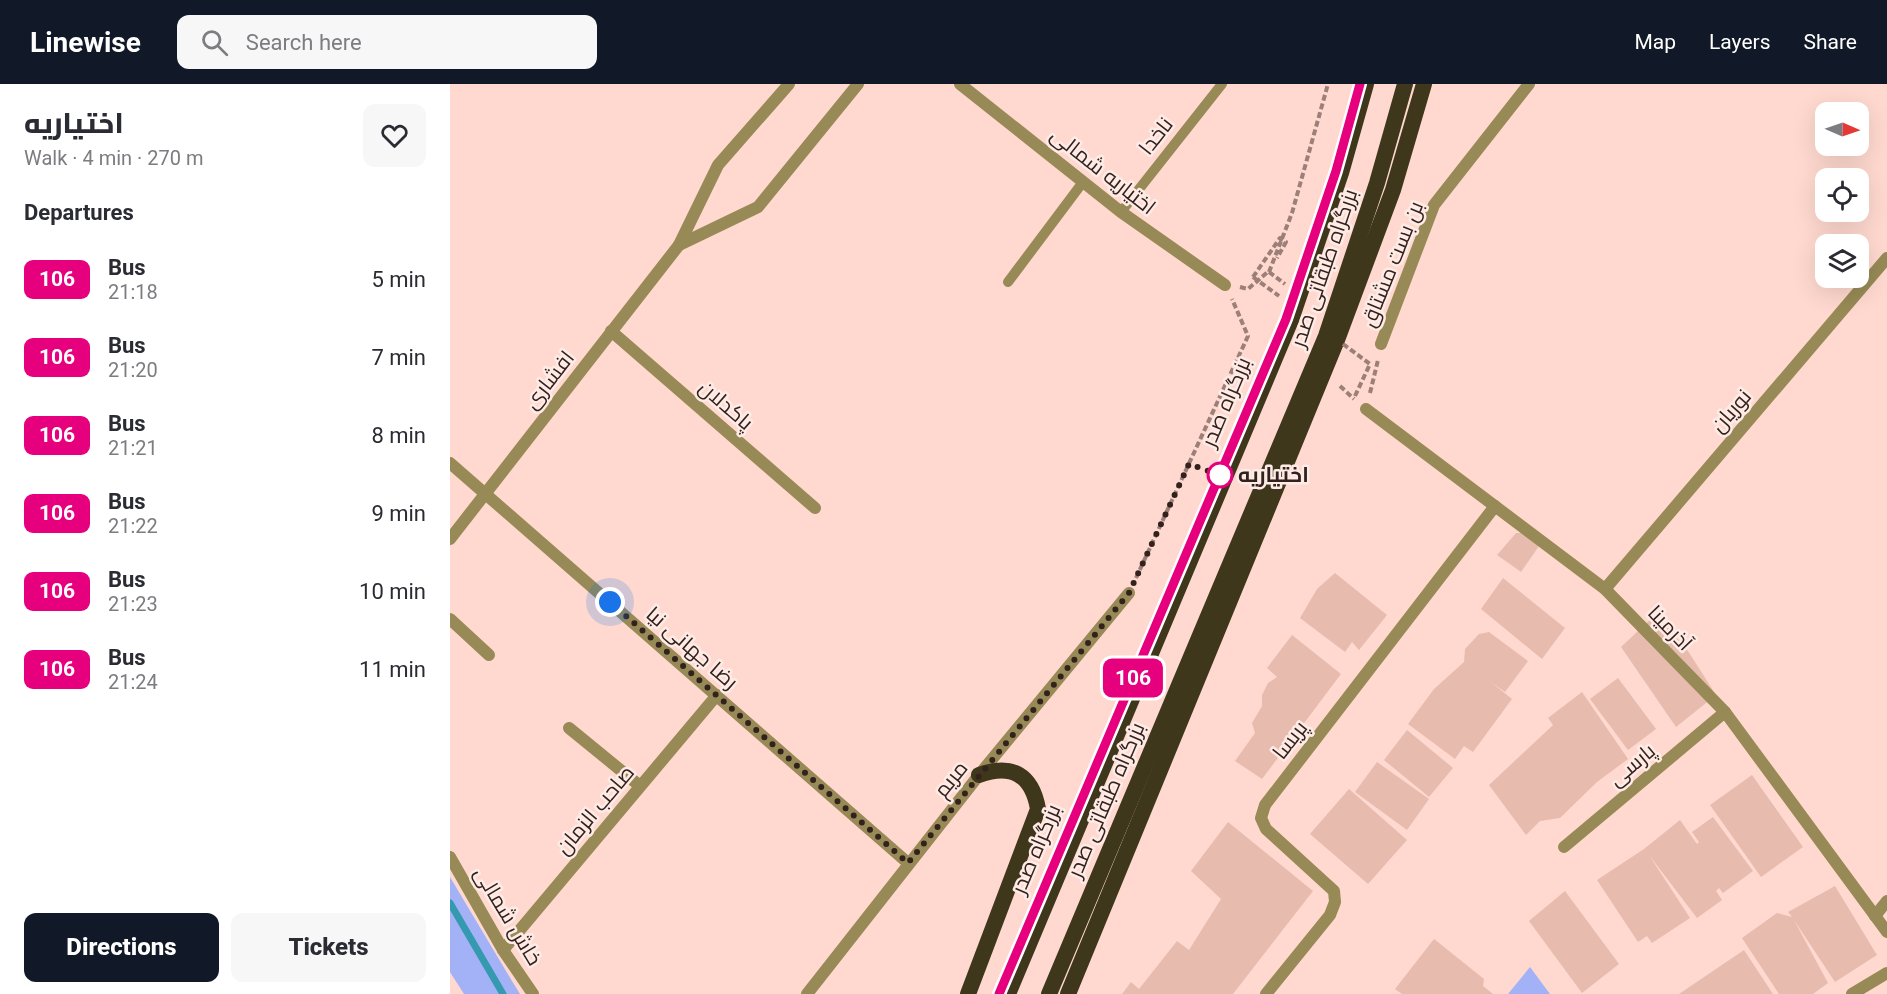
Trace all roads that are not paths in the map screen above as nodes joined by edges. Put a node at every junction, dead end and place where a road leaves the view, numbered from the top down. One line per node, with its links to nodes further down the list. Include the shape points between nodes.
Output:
1 (789, 84): 12 (street, افشاری, via 718,165)
2 (858, 84): 12 (street, افشاری, via 759,207)
3 (960, 84): 10 (street, اختیاریه شمالی)
4 (1222, 84): 11 (lane, ناخدا)
5 (1360, 84): 44 (highway, بزرگراه صدر, via 1336,171 1286,319)
6 (1366, 84): 45 (highway, بزرگراه طبقاتی صدر, bridge, via 1341,173 1291,320)
7 (1405, 84): 46 (highway, بزرگراه طبقاتی صدر, bridge, via 1326,336)
8 (1424, 84): 47 (highway, via 1393,190 1324,372)
9 (1529, 84): 17 (street, بن بست مشتاق, via 1434,205)
10 (1083, 182): 11 (street, اختیاریه شمالی); 14 (lane)
11 (1121, 212): 15 (street, اختیاریه شمالی)
12 (679, 245): 16 (street, افشاری)
13 (1887, 258): 24 (street, نوریان)
14 (1008, 282)
15 (1225, 285)
16 (611, 331): 20 (street, افشاری); 22 (street, پاکدلان)
17 (1381, 344)
18 (1366, 409): 21 (street, آذرمینا)
19 (450, 463): 20 (street, رضا جهانی نیا)
20 (485, 494): 23 (street, افشاری); 28 (street, رضا جهانی نیا)
21 (1495, 506): 24 (street, آذرمینا); 48 (street, پریسا, via 1265,805 1261,818 1266,829 1334,891 1335,902 1330,915)
22 (815, 508)
23 (450, 539)
24 (1605, 589): 29 (street, آذرمینا)
25 (1129, 593): 31 (street, مریم)
26 (450, 619): 27 (street)
27 (489, 655)
28 (717, 695): 32 (street, صاحب الزمان); 35 (street, رضا جهانی نیا)
29 (1725, 712): 33 (street, پارسی); 37 (street, آذرمینا)
30 (569, 728): 32 (street)
31 (979, 775): 35 (street, مریم); 43 (highway, via 995,769 1011,771 1025,779 1035,792 1038,809)
32 (640, 786): 39 (street, صاحب الزمان)
33 (1564, 847)
34 (450, 857): 39 (street, خاش شمالی)
35 (908, 863): 42 (street, مریم)
36 (1887, 901): 37 (street)
37 (1875, 916): 38 (street, آذرمینا)
38 (1887, 932)
39 (503, 950): 41 (street, خاش شمالی)
40 (1887, 973): 49 (street)
41 (533, 994)
42 (807, 994)
43 (968, 994)
44 (999, 994)
45 (1008, 994)
46 (1049, 994)
47 (1068, 994)
48 (1266, 994)
49 (1852, 994)

